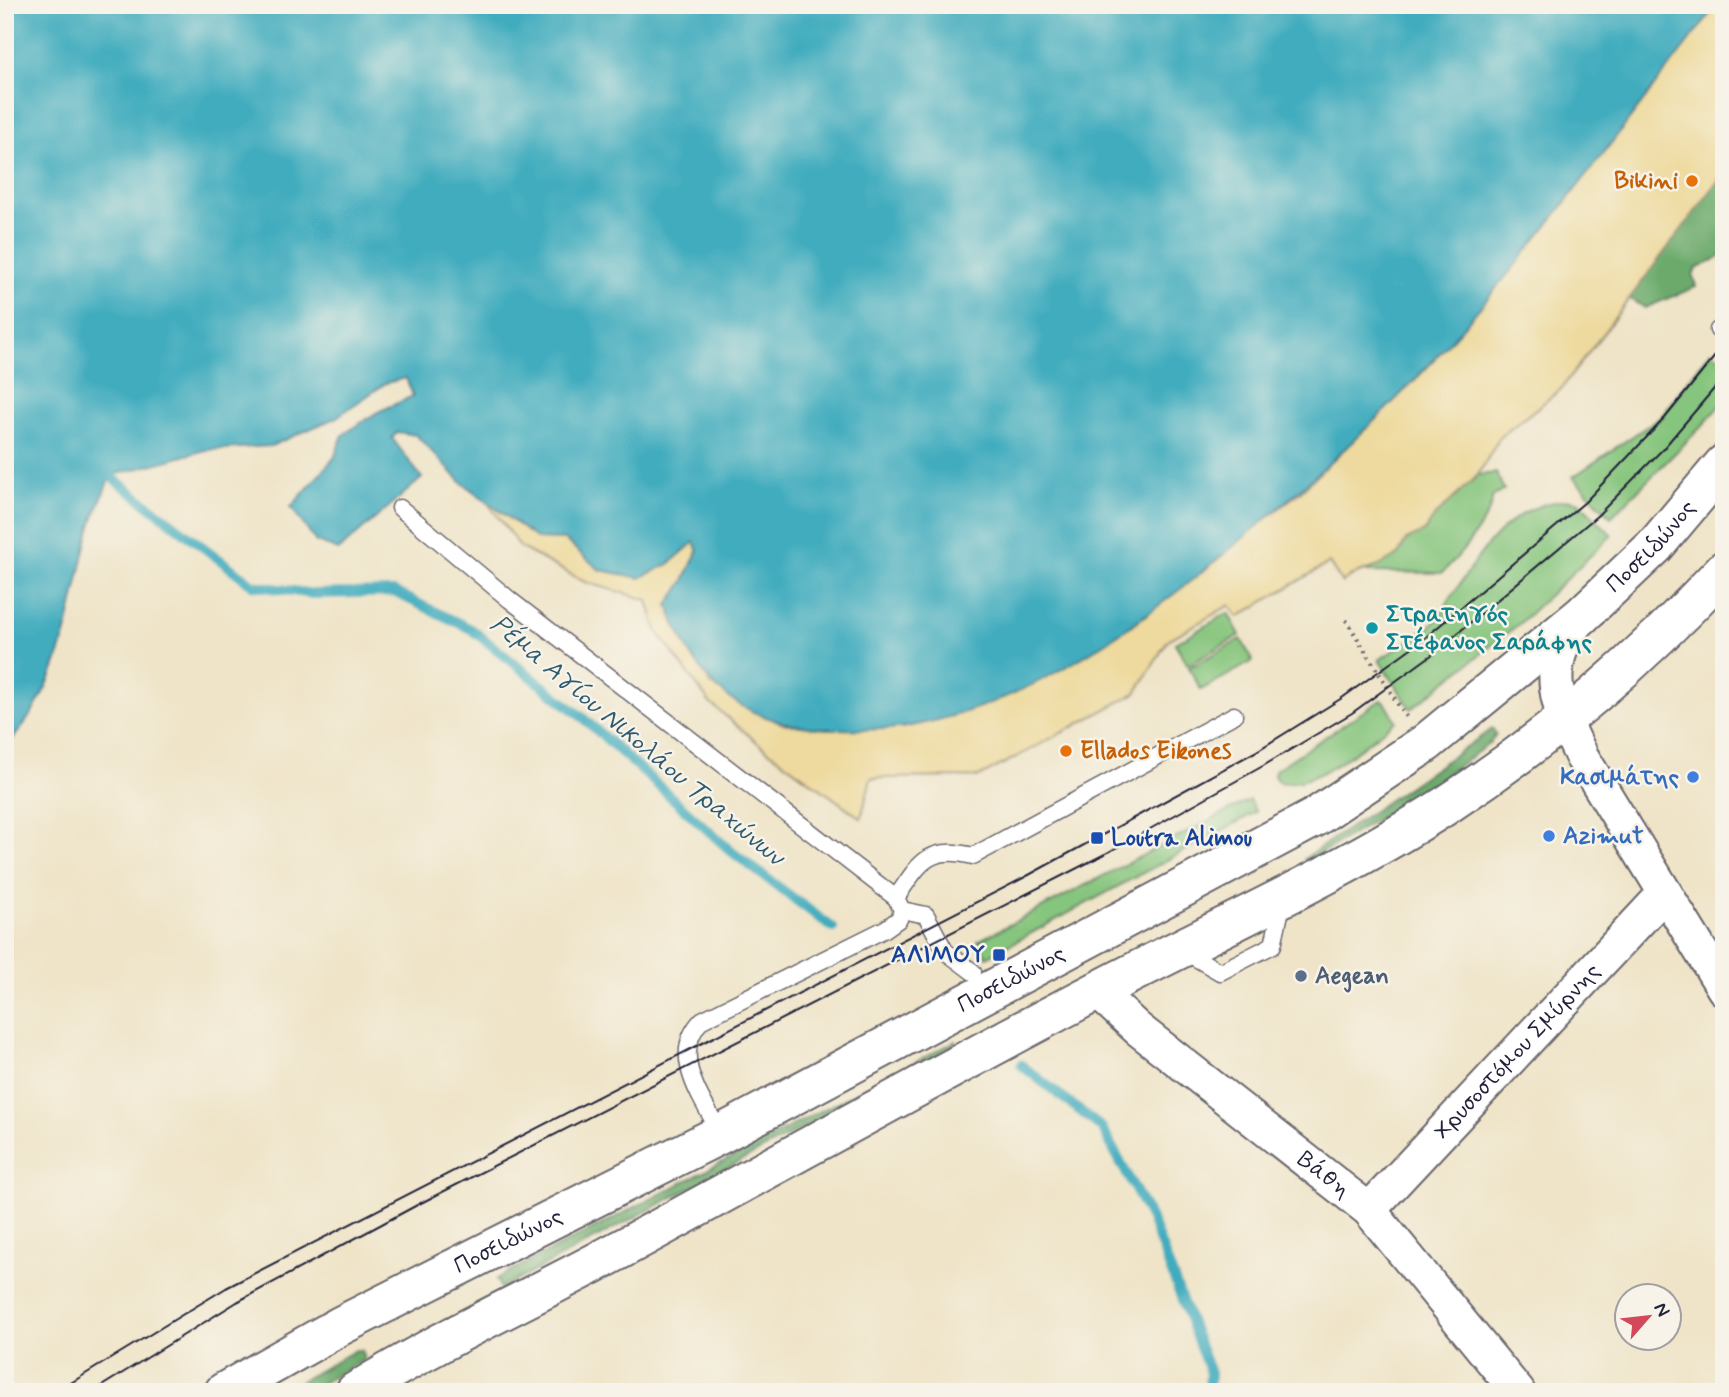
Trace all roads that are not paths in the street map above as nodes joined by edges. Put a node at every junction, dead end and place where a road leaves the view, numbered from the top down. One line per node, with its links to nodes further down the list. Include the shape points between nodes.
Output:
1 (1724, 464): 4 (highway, Ποσειδώνος, via 1656,546)
2 (400, 508): 8 (lane, via 510,600)
3 (1724, 570): 6 (highway, Ποσειδώνος, via 1655,643)
4 (1581, 616): 6 (street, via 1566,636 1556,673); 12 (highway, Ποσειδώνος, via 1426,743 1314,818)
5 (1234, 715): 8 (lane, via 972,856 952,851 924,859)
6 (1564, 720): 7 (street); 11 (highway, Ποσειδώνος, via 1446,805)
7 (1665, 893): 10 (street); 13 (street, Χρυσοστόμου Σμύρνης)
8 (899, 904): 9 (lane, via 926,915 945,951); 12 (lane, via 899,919 885,929 702,1020 692,1031 688,1067)
9 (974, 972)
10 (1724, 989)
11 (1097, 991): 13 (street, Βάθη, via 1138,1029); 15 (highway, Ποσειδώνος, via 454,1334)
12 (722, 1134): 14 (highway, Ποσειδώνος, via 400,1294)
13 (1369, 1210): 16 (street, Βάθη)
14 (224, 1392)
15 (355, 1392)
16 (1518, 1392)

